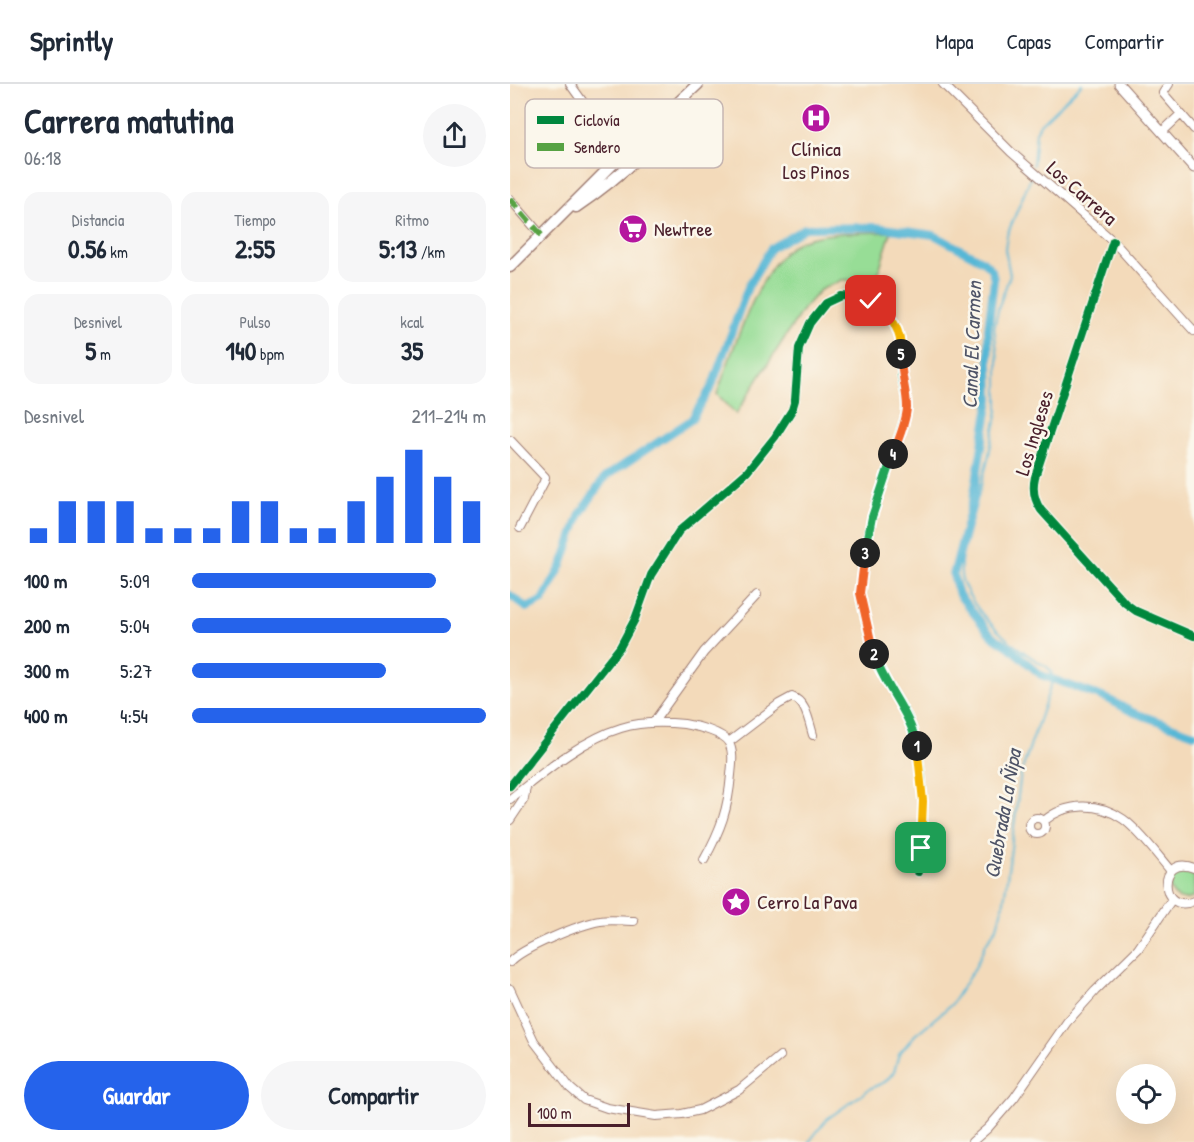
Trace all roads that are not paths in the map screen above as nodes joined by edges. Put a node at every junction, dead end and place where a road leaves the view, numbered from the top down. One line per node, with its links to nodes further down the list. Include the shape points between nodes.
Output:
1 (570, 84): 6 (street)
2 (943, 84): 17 (street, Los Carrera, via 1011,152)
3 (1119, 84): 10 (street)
4 (1169, 84): 8 (street, via 1163,93)
5 (695, 88): 7 (main road)
6 (581, 99)
7 (682, 99)
8 (1181, 114): 9 (street); 10 (street)
9 (1194, 129)
10 (1162, 132): 13 (street)
11 (609, 168): 15 (main road)
12 (627, 168): 15 (main road)
13 (1194, 168)
14 (510, 199): 16 (street)
15 (560, 218): 16 (main road)
16 (542, 236): 18 (main road)
17 (1113, 241): 19 (street, Los Carrera); 23 (street, Los Ingleses, via 1035,477 1034,493 1041,510 1125,603)
18 (510, 267)
19 (1194, 331)
20 (510, 440): 21 (street, via 545,477)
21 (520, 528)
22 (756, 595): 24 (street, via 704,652)
23 (1194, 636)
24 (653, 723): 26 (street, via 691,725); 28 (street, via 623,727 594,738)
25 (813, 735): 26 (street, via 802,703 792,697)
26 (729, 742): 32 (street, via 733,756 729,799 724,820)
27 (510, 786): 34 (street, via 624,641 651,575 679,531 747,472 786,420 795,400 799,348 810,323 833,299 860,297 879,306 893,320 902,351 906,414 872,517 860,593 878,667 908,717 917,742 923,812)
28 (525, 787): 29 (street); 30 (street, via 524,799)
29 (510, 799)
30 (510, 820)
31 (1044, 821): 35 (street, via 1057,812 1076,807 1108,811 1129,823)
32 (704, 860)
33 (1194, 868): 35 (street, via 1183,866)
34 (918, 872)
35 (1171, 872): 36 (street, via 1166,888)
36 (1173, 899): 37 (street); 42 (street, via 1138,949 1066,1023 1003,1112)
37 (1194, 901)
38 (634, 921): 39 (street, via 591,923 523,951)
39 (510, 962)
40 (510, 990): 41 (street, via 534,1041 570,1088 584,1100 607,1107 656,1116 700,1110 739,1090)
41 (780, 1056)
42 (972, 1142)

